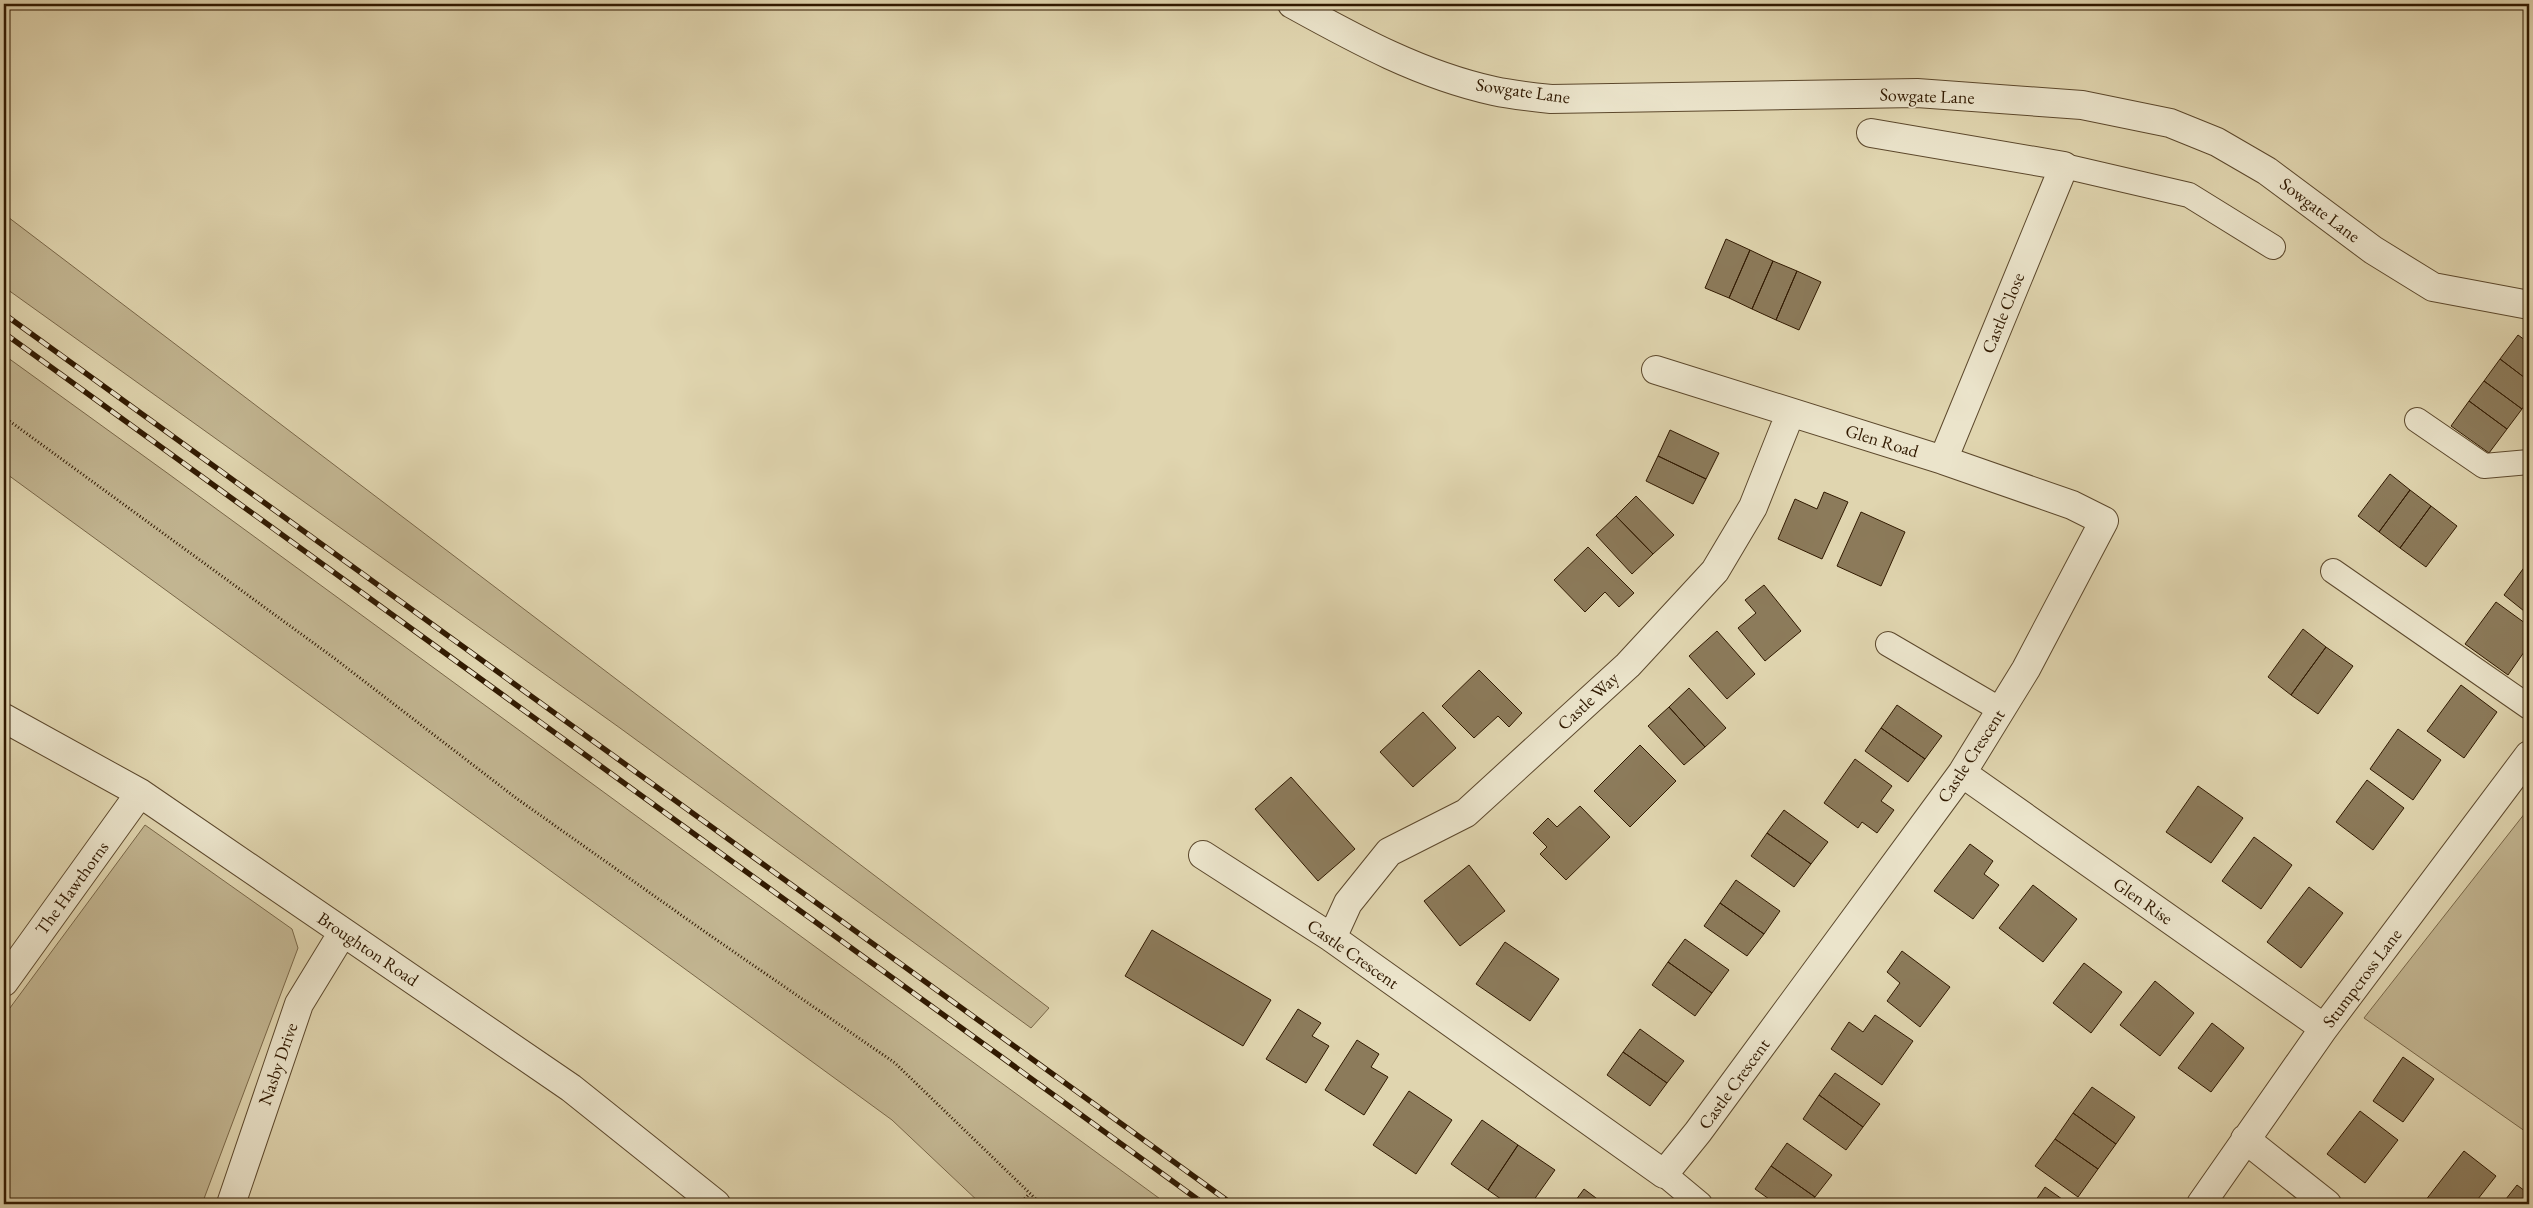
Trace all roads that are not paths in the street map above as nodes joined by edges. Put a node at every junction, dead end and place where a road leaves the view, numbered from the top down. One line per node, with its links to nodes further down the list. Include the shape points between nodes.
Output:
1 (1292, 4): 5 (street, Sowgate Lane, via 1392,58 1443,77 1495,91 1551,99 1917,94 2082,105 2170,123 2217,142 2267,171 2373,250 2432,287)
2 (1871, 133): 3 (street)
3 (2064, 166): 4 (lane, via 2189,195); 9 (street, Castle Close)
4 (2273, 247)
5 (2529, 305)
6 (1656, 370): 7 (street, Glen Road)
7 (1790, 414): 9 (street, Glen Road); 22 (street, Castle Way, via 1753,507 1715,571 1628,665 1466,813 1389,852 1348,903)
8 (2417, 420): 10 (lane, via 2484,466)
9 (1943, 460): 11 (street, Glen Road, via 2072,506)
10 (2529, 462)
11 (2104, 521): 15 (street, Castle Crescent)
12 (2334, 571): 14 (lane)
13 (1888, 644): 15 (lane)
14 (2529, 707)
15 (2001, 710): 18 (street, Castle Crescent)
16 (4, 718): 19 (street, Broughton Road)
17 (2529, 756): 24 (street, Stumpcross Lane)
18 (1962, 773): 24 (street, Glen Rise); 26 (street, Castle Crescent)
19 (140, 793): 21 (street, Broughton Road); 23 (street, The Hawthorns)
20 (1203, 855): 22 (street, Castle Crescent)
21 (343, 932): 27 (street, Nasby Drive, via 299,1004); 28 (street, Broughton Road, via 570,1088)
22 (1332, 938): 26 (street, Castle Crescent)
23 (4, 982)
24 (2324, 1028): 25 (street, Stumpcross Lane)
25 (2245, 1139): 30 (street, Stumpcross Lane); 31 (street)
26 (1664, 1174): 29 (lane)
27 (231, 1204)
28 (716, 1204)
29 (1700, 1204)
30 (2201, 1204)
31 (2328, 1204)

